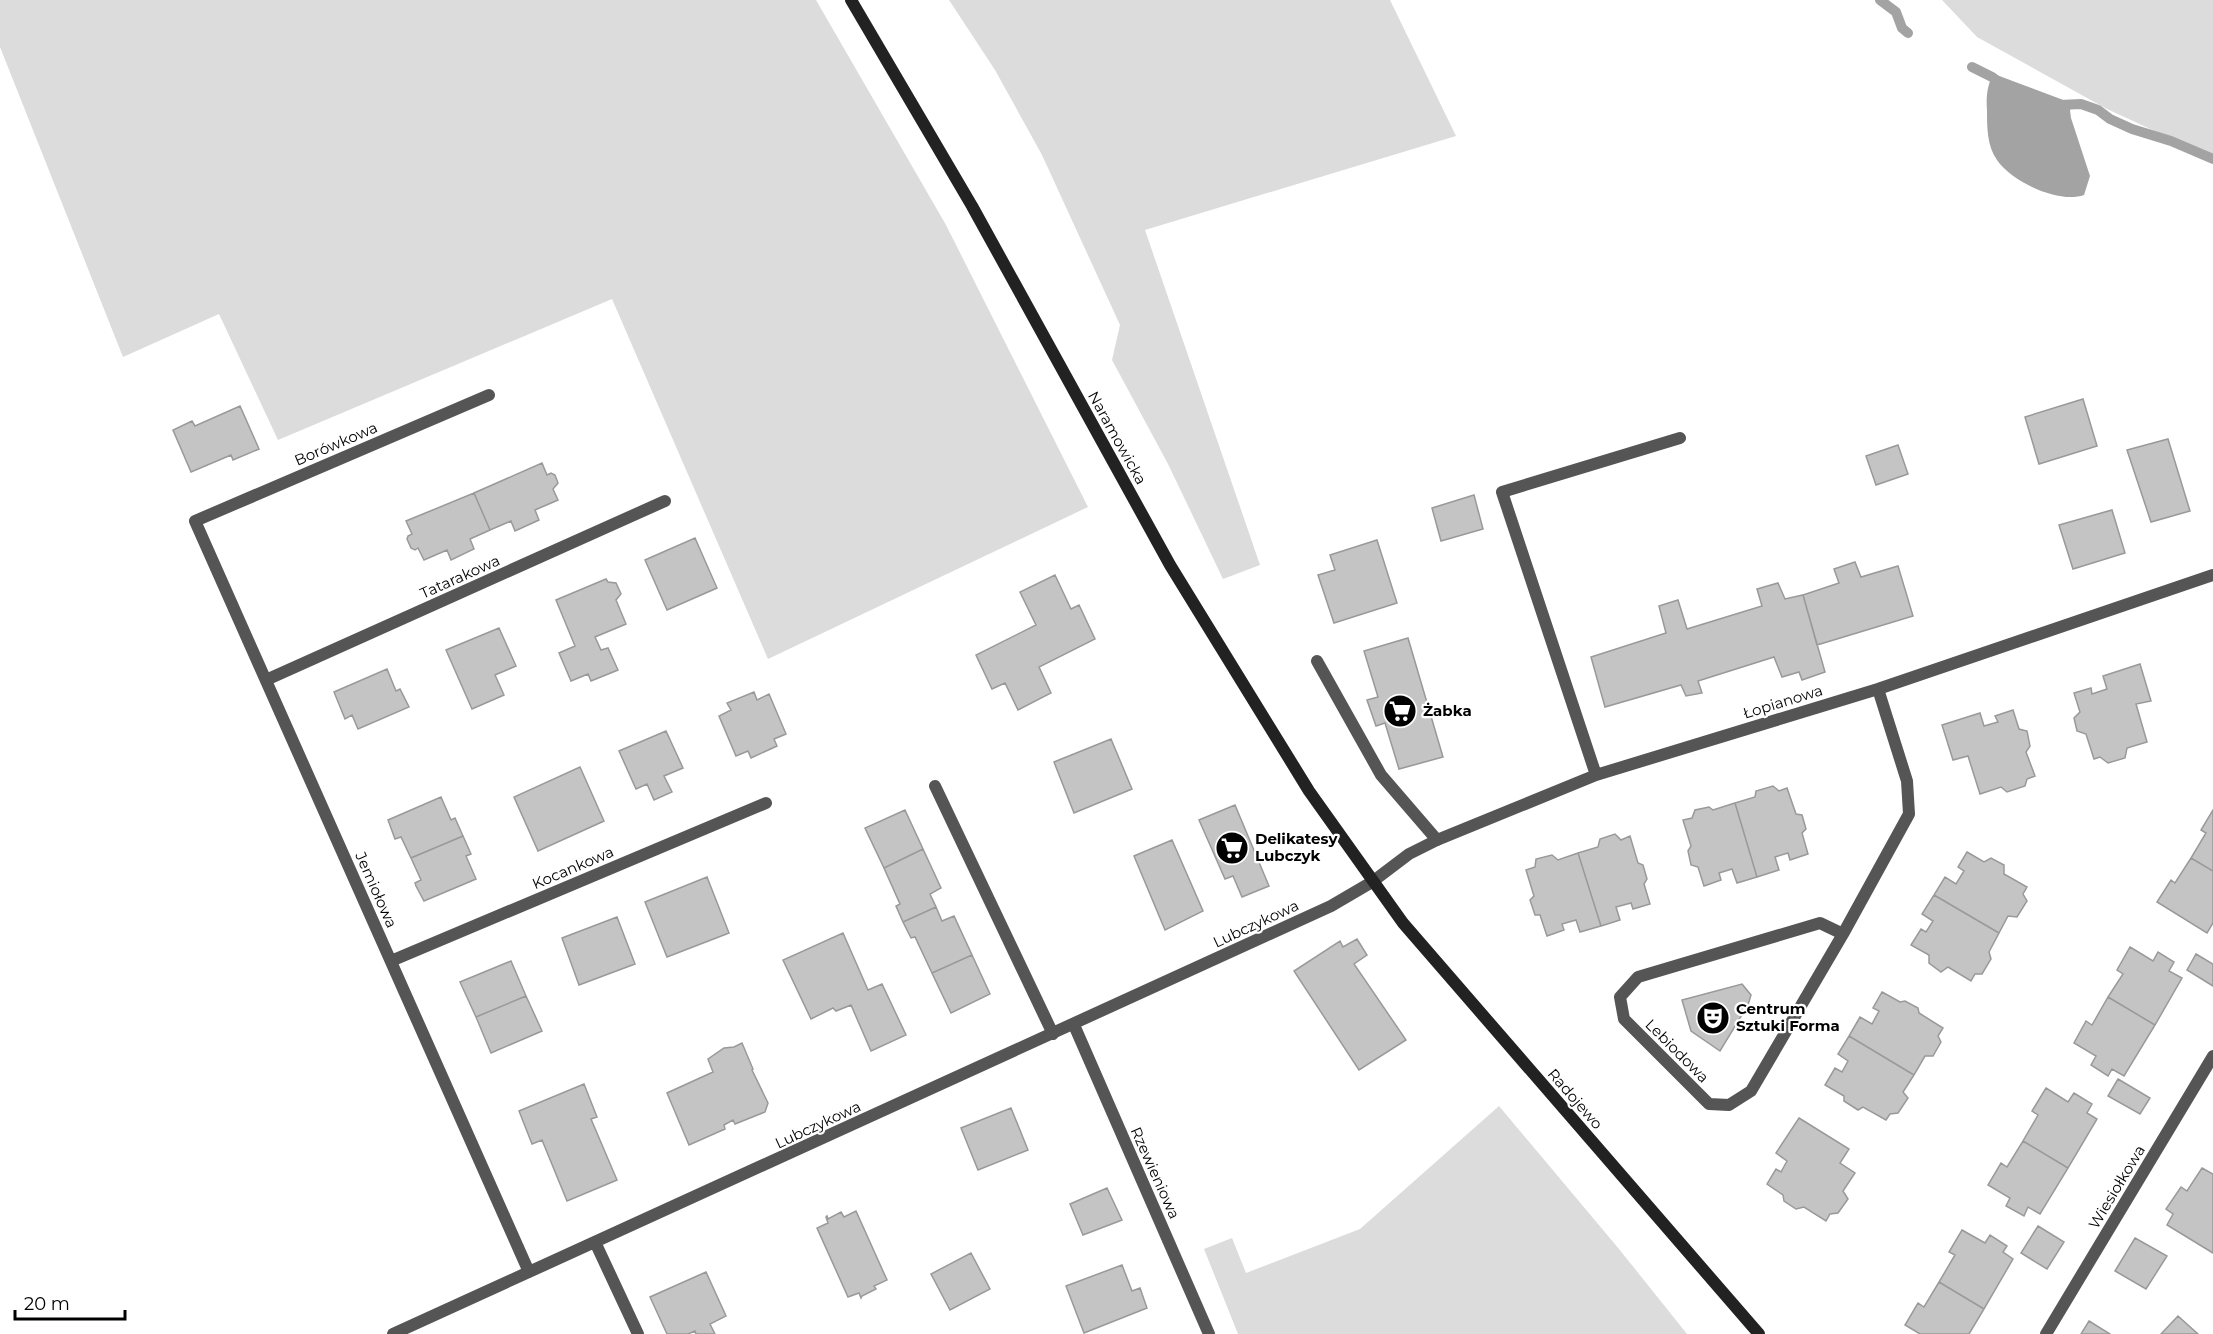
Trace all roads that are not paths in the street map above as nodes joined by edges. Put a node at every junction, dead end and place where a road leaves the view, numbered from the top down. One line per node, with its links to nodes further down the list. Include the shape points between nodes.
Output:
1 (851, 0): 14 (street, Naramowicka, via 972,206 1170,565 1287,759)
2 (489, 395): 5 (street, Borówkowa)
3 (1680, 438): 10 (street, via 1502,492)
4 (665, 501): 8 (street, Tatarakowa)
5 (195, 521): 8 (street, Jemiołowa)
6 (2213, 575): 9 (street, Łopianowa)
7 (1317, 661): 13 (street, via 1381,775)
8 (266, 680): 16 (street, Jemiołowa)
9 (1878, 689): 10 (street, Łopianowa); 15 (street, Lebiodowa, via 1907,781 1909,814)
10 (1596, 775): 13 (street, Łopianowa)
11 (935, 786): 18 (street)
12 (766, 803): 16 (street, Kocankowa)
13 (1437, 840): 14 (street, Łopianowa, via 1409,854)
14 (1372, 882): 17 (street, Lubczykowa, via 1332,906); 25 (street, Radojewo, via 1403,923)
15 (1843, 933): 15 (street, Lebiodowa, via 1750,1090 1729,1105 1708,1104 1624,1019 1620,997 1638,977 1821,923)
16 (391, 961): 21 (street, Jemiołowa)
17 (1074, 1025): 18 (street, Lubczykowa); 24 (street, Rzewieniowa)
18 (1053, 1034): 20 (street, Lubczykowa)
19 (2213, 1056): 26 (street, Wiesiołkowa)
20 (595, 1242): 21 (street, Lubczykowa); 23 (street)
21 (530, 1272): 22 (street, Lubczykowa)
22 (393, 1334)
23 (638, 1334)
24 (1209, 1334)
25 (1759, 1334)
26 (2046, 1334)

